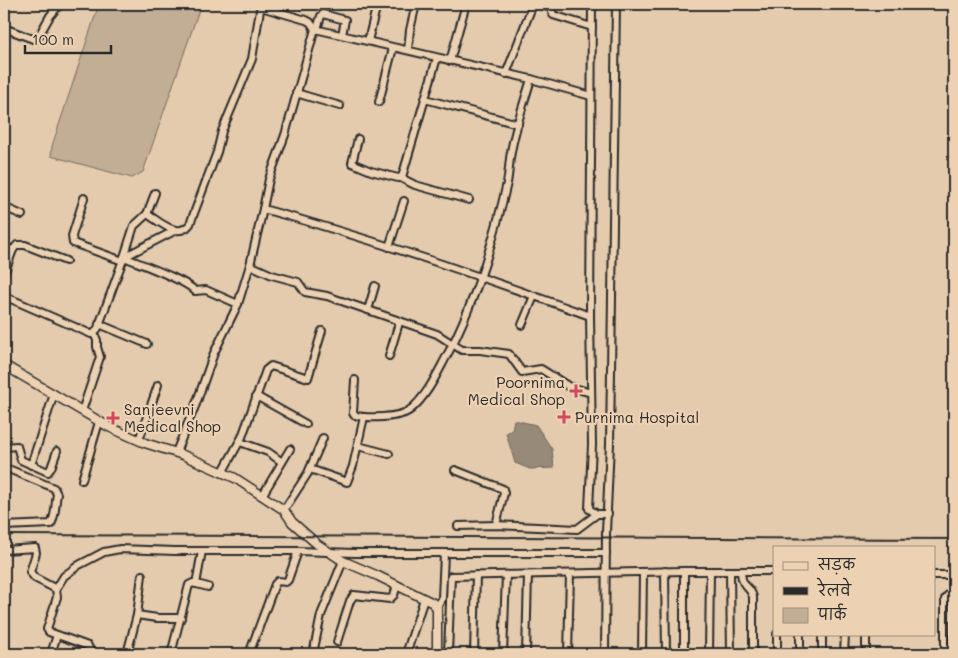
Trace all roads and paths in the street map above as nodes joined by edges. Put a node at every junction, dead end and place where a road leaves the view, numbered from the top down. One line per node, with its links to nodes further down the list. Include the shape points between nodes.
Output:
1 (60, 4): 11 (street, via 37,39)
2 (377, 4): 14 (street)
3 (416, 4): 16 (street)
4 (466, 4): 18 (street)
5 (533, 4): 19 (street)
6 (537, 4): 10 (street, via 550,8 553,14)
7 (592, 4): 10 (street)
8 (616, 4): 89 (street)
9 (261, 6): 12 (street, via 306,20); 37 (street, via 252,59 222,131 204,190 188,227)
10 (592, 27): 22 (street)
11 (4, 28)
12 (316, 29): 13 (street); 13 (street, via 322,14 345,20); 21 (street)
13 (342, 35): 14 (street)
14 (368, 41): 15 (street)
15 (394, 48): 16 (street); 24 (street)
16 (408, 50): 17 (street)
17 (437, 58): 18 (street); 23 (street)
18 (450, 61): 19 (street)
19 (506, 74): 20 (street)
20 (531, 79): 22 (street); 26 (street)
21 (296, 93): 25 (street); 34 (street)
22 (591, 96): 51 (street)
23 (426, 99): 26 (street); 28 (street)
24 (380, 102)
25 (340, 106)
26 (518, 124): 45 (street, via 508,180)
27 (358, 139): 28 (street, via 352,164)
28 (401, 178): 31 (street)
29 (155, 193): 35 (street)
30 (84, 198): 41 (street, via 72,236 73,243)
31 (469, 200)
32 (404, 201): 39 (street)
33 (4, 207): 36 (street)
34 (263, 208): 39 (street); 43 (street)
35 (147, 214): 37 (street); 41 (street, via 134,226)
36 (22, 215)
37 (174, 231): 41 (street)
38 (4, 246): 40 (street)
39 (389, 247): 45 (street)
40 (13, 250): 42 (street, via 20,244); 44 (street)
41 (124, 259): 49 (street, via 195,291 206,290); 53 (street)
42 (66, 261)
43 (250, 265): 49 (street); 50 (street, via 298,282 305,292)
44 (4, 274)
45 (481, 277): 48 (street); 58 (street)
46 (375, 286): 50 (street)
47 (4, 296): 56 (street)
48 (534, 296): 51 (street); 54 (street)
49 (238, 304): 77 (street, via 214,353)
50 (368, 310): 52 (street)
51 (590, 316): 63 (street)
52 (399, 322): 58 (street, via 437,334); 59 (street)
53 (99, 324): 56 (street); 57 (street)
54 (522, 325)
55 (322, 331): 65 (street, via 308,378 271,366 266,370)
56 (94, 334): 66 (street, via 100,357)
57 (147, 344)
58 (453, 344): 63 (street, via 462,350 509,354 522,372 541,370 568,386); 67 (street, via 432,384 409,411 385,417)
59 (389, 356)
60 (4, 364): 64 (street)
61 (354, 380): 67 (street, via 353,413)
62 (158, 386): 71 (street)
63 (591, 393): 88 (street, via 589,509)
64 (54, 394): 66 (street); 80 (street)
65 (256, 396): 69 (street); 72 (street)
66 (82, 411): 68 (street)
67 (364, 417): 73 (street)
68 (99, 422): 71 (street); 85 (street)
69 (306, 424)
70 (324, 438): 81 (street)
71 (139, 440): 77 (street)
72 (240, 442): 79 (street, via 268,452); 84 (street)
73 (358, 446): 78 (street); 81 (street, via 347,482)
74 (4, 447): 80 (street, via 17,446 21,460)
75 (290, 449): 79 (street)
76 (58, 451): 80 (street, via 48,472)
77 (176, 452): 84 (street)
78 (389, 454)
79 (282, 462): 86 (street)
80 (31, 465)
81 (310, 469): 87 (street)
82 (11, 470): 91 (street, via 54,488 57,494 51,524)
83 (455, 470): 90 (street, via 503,489)
84 (222, 473): 86 (street)
85 (82, 480)
86 (262, 496): 87 (street)
87 (284, 510): 96 (street, via 292,522)
88 (596, 514): 89 (street); 90 (street, via 577,529)
89 (608, 514): 97 (street)
90 (496, 525): 92 (street)
91 (4, 526)
92 (458, 526)
93 (4, 550): 118 (street, via 35,548 30,572)
94 (202, 551): 95 (street); 115 (street); 118 (street, via 120,549 104,552 74,568)
95 (298, 551): 96 (street); 135 (street, via 288,580 274,584)
96 (331, 552): 98 (street); 99 (street)
97 (606, 553): 98 (street); 107 (street)
98 (444, 554): 121 (street, via 442,598)
99 (343, 561): 116 (street); 136 (street, via 321,615)
100 (665, 571): 101 (street); 104 (street); 146 (street)
101 (684, 571): 102 (street); 147 (street)
102 (710, 571): 105 (street); 148 (street)
103 (773, 571): 106 (street)
104 (643, 572): 107 (street); 145 (street)
105 (730, 572): 106 (street); 149 (street)
106 (741, 572): 150 (street, via 742,582 753,596)
107 (606, 573): 108 (street); 144 (street)
108 (570, 574): 112 (street); 143 (street)
109 (142, 575): 122 (street)
110 (476, 575): 111 (street); 139 (street, via 451,576); 140 (street)
111 (506, 575): 112 (street); 141 (street)
112 (528, 575): 142 (street)
113 (936, 575): 114 (street)
114 (954, 575)
115 (196, 584): 117 (street); 123 (street, via 189,585)
116 (397, 585): 120 (street); 130 (street, via 390,599 354,594)
117 (208, 587)
118 (56, 589): 124 (street, via 58,594 46,627)
119 (954, 594): 156 (street, via 946,599)
120 (424, 599): 121 (street); 137 (street)
121 (437, 608): 138 (street)
122 (137, 615): 123 (street); 133 (street)
123 (181, 618): 134 (street)
124 (57, 635): 131 (street); 132 (street, via 88,646)
125 (777, 636): 151 (street)
126 (800, 636): 152 (street)
127 (822, 636): 153 (street)
128 (845, 636): 154 (street)
129 (866, 636): 155 (street)
130 (337, 642)
131 (51, 654)
132 (89, 654)
133 (127, 654)
134 (171, 654)
135 (249, 654)
136 (313, 654)
137 (406, 654)
138 (437, 654)
139 (448, 654)
140 (474, 654)
141 (503, 654)
142 (526, 654)
143 (568, 654)
144 (605, 654)
145 (642, 654)
146 (666, 654)
147 (684, 654)
148 (709, 654)
149 (732, 654)
150 (753, 654)
151 (777, 654)
152 (800, 654)
153 (822, 654)
154 (844, 654)
155 (866, 654)
156 (945, 654)

